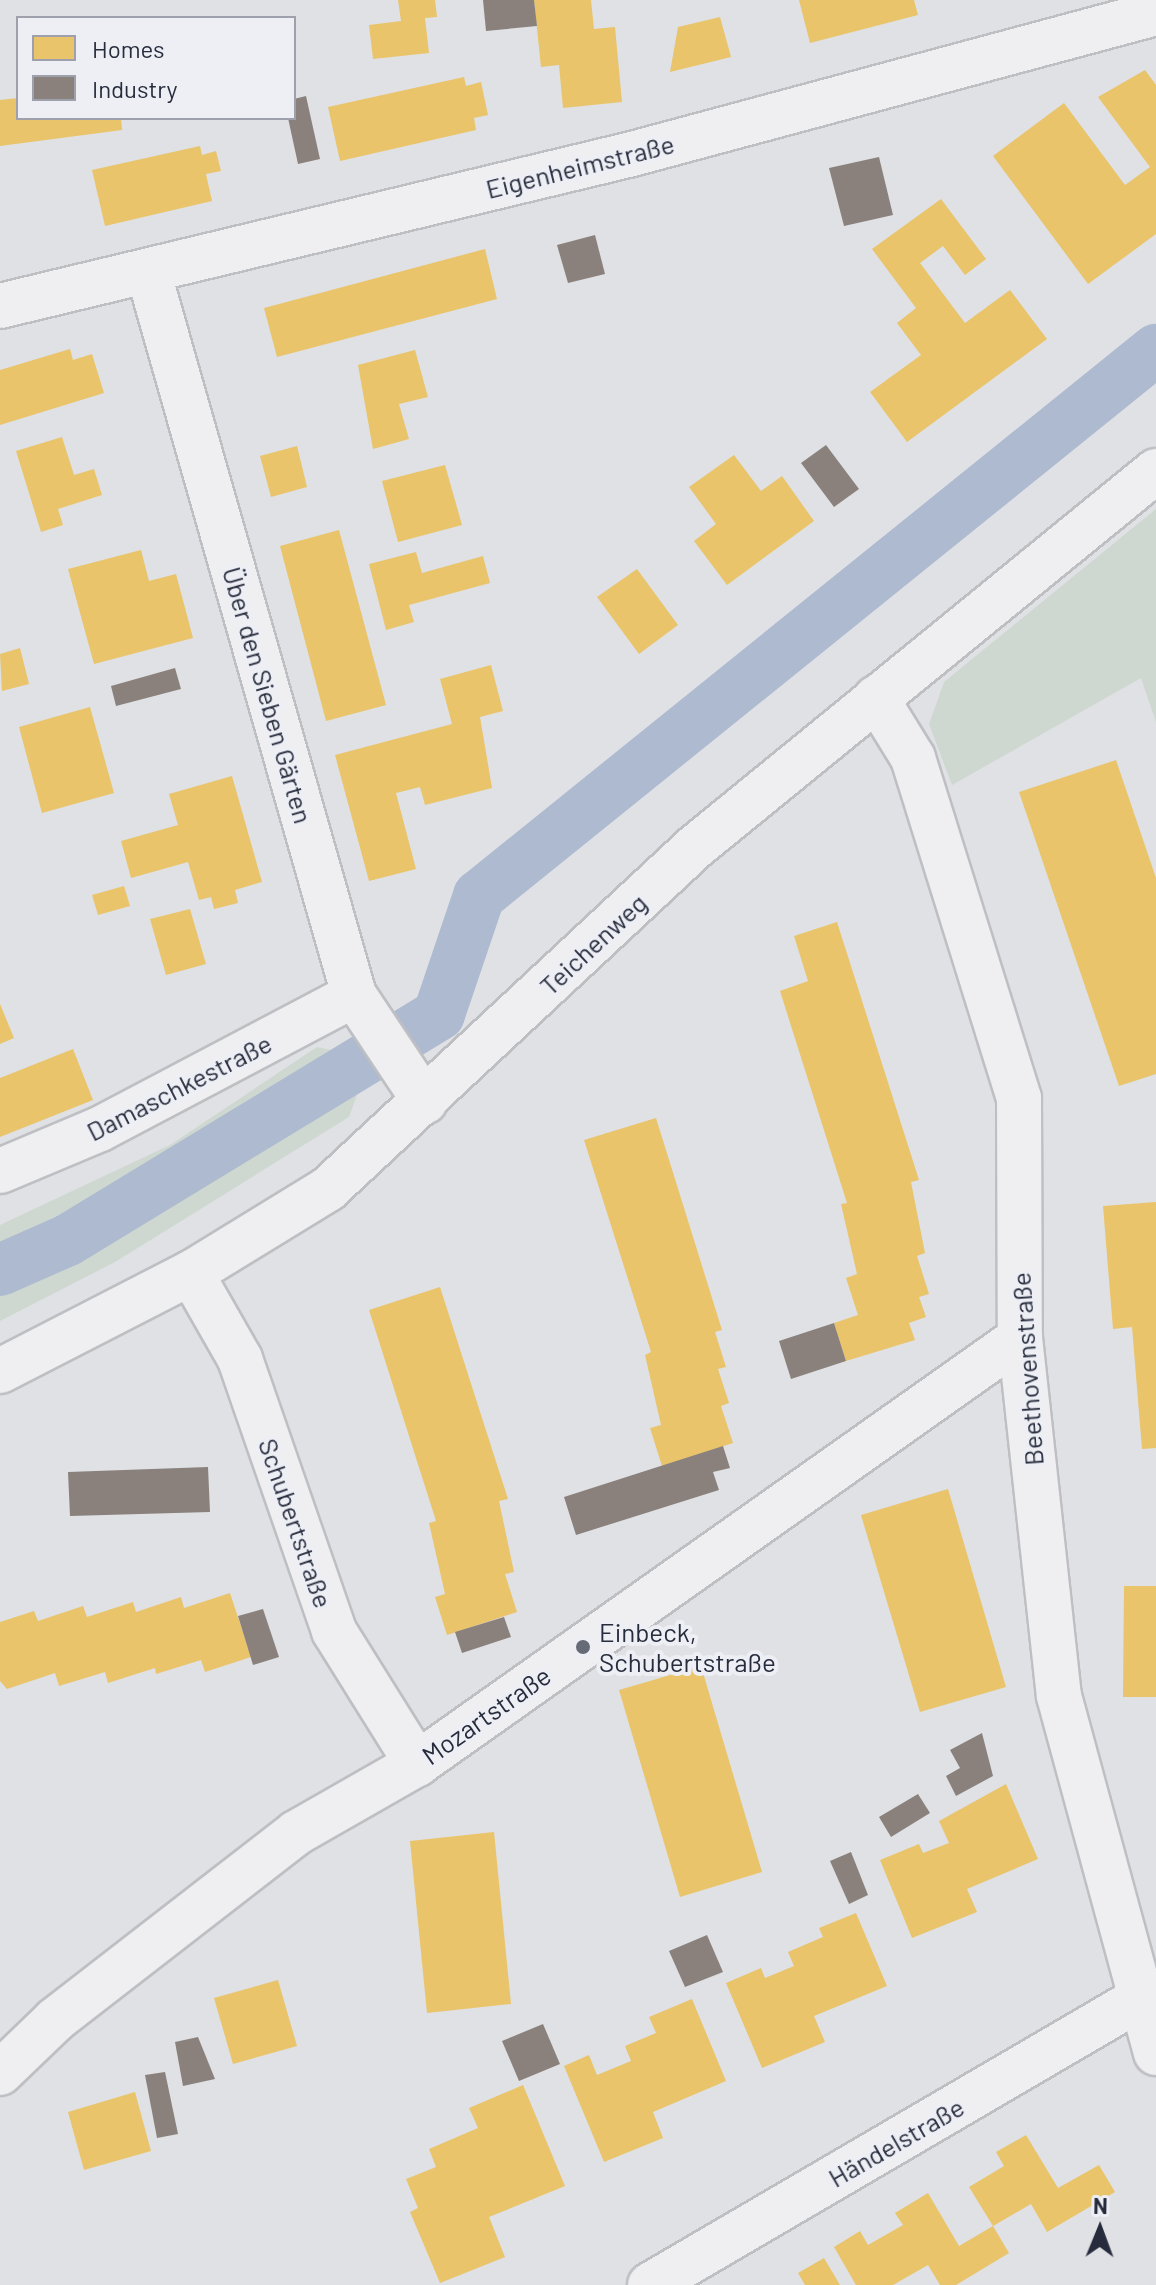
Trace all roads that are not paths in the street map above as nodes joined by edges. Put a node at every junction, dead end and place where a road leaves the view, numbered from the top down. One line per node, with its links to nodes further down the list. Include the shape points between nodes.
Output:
1 (1156, 13): 2 (street, Eigenheimstraße, via 632,154)
2 (148, 271): 3 (street, Eigenheimstraße); 6 (street, Über den Sieben Gärten)
3 (0, 306)
4 (1156, 471): 5 (street, Teichenweg)
5 (876, 698): 7 (street, Teichenweg, via 695,847); 10 (street, Beethovenstraße, via 913,758 1019,1098)
6 (355, 997): 7 (street, Über den Sieben Gärten); 8 (street, Damaschkestraße, via 100,1129)
7 (424, 1101): 9 (street, Teichenweg, via 328,1189)
8 (0, 1171)
9 (191, 1273): 11 (street, Teichenweg); 12 (street, Schubertstraße, via 240,1359 334,1631)
10 (1020, 1338): 12 (street, Mozartstraße); 13 (street, Beethovenstraße, via 1059,1696)
11 (0, 1371)
12 (417, 1764): 15 (street, Mozartstraße, via 296,1833 55,2020)
13 (1141, 1998): 14 (street, Beethovenstraße); 16 (street, Händelstraße)
14 (1156, 2053)
15 (0, 2073)
16 (650, 2285)

